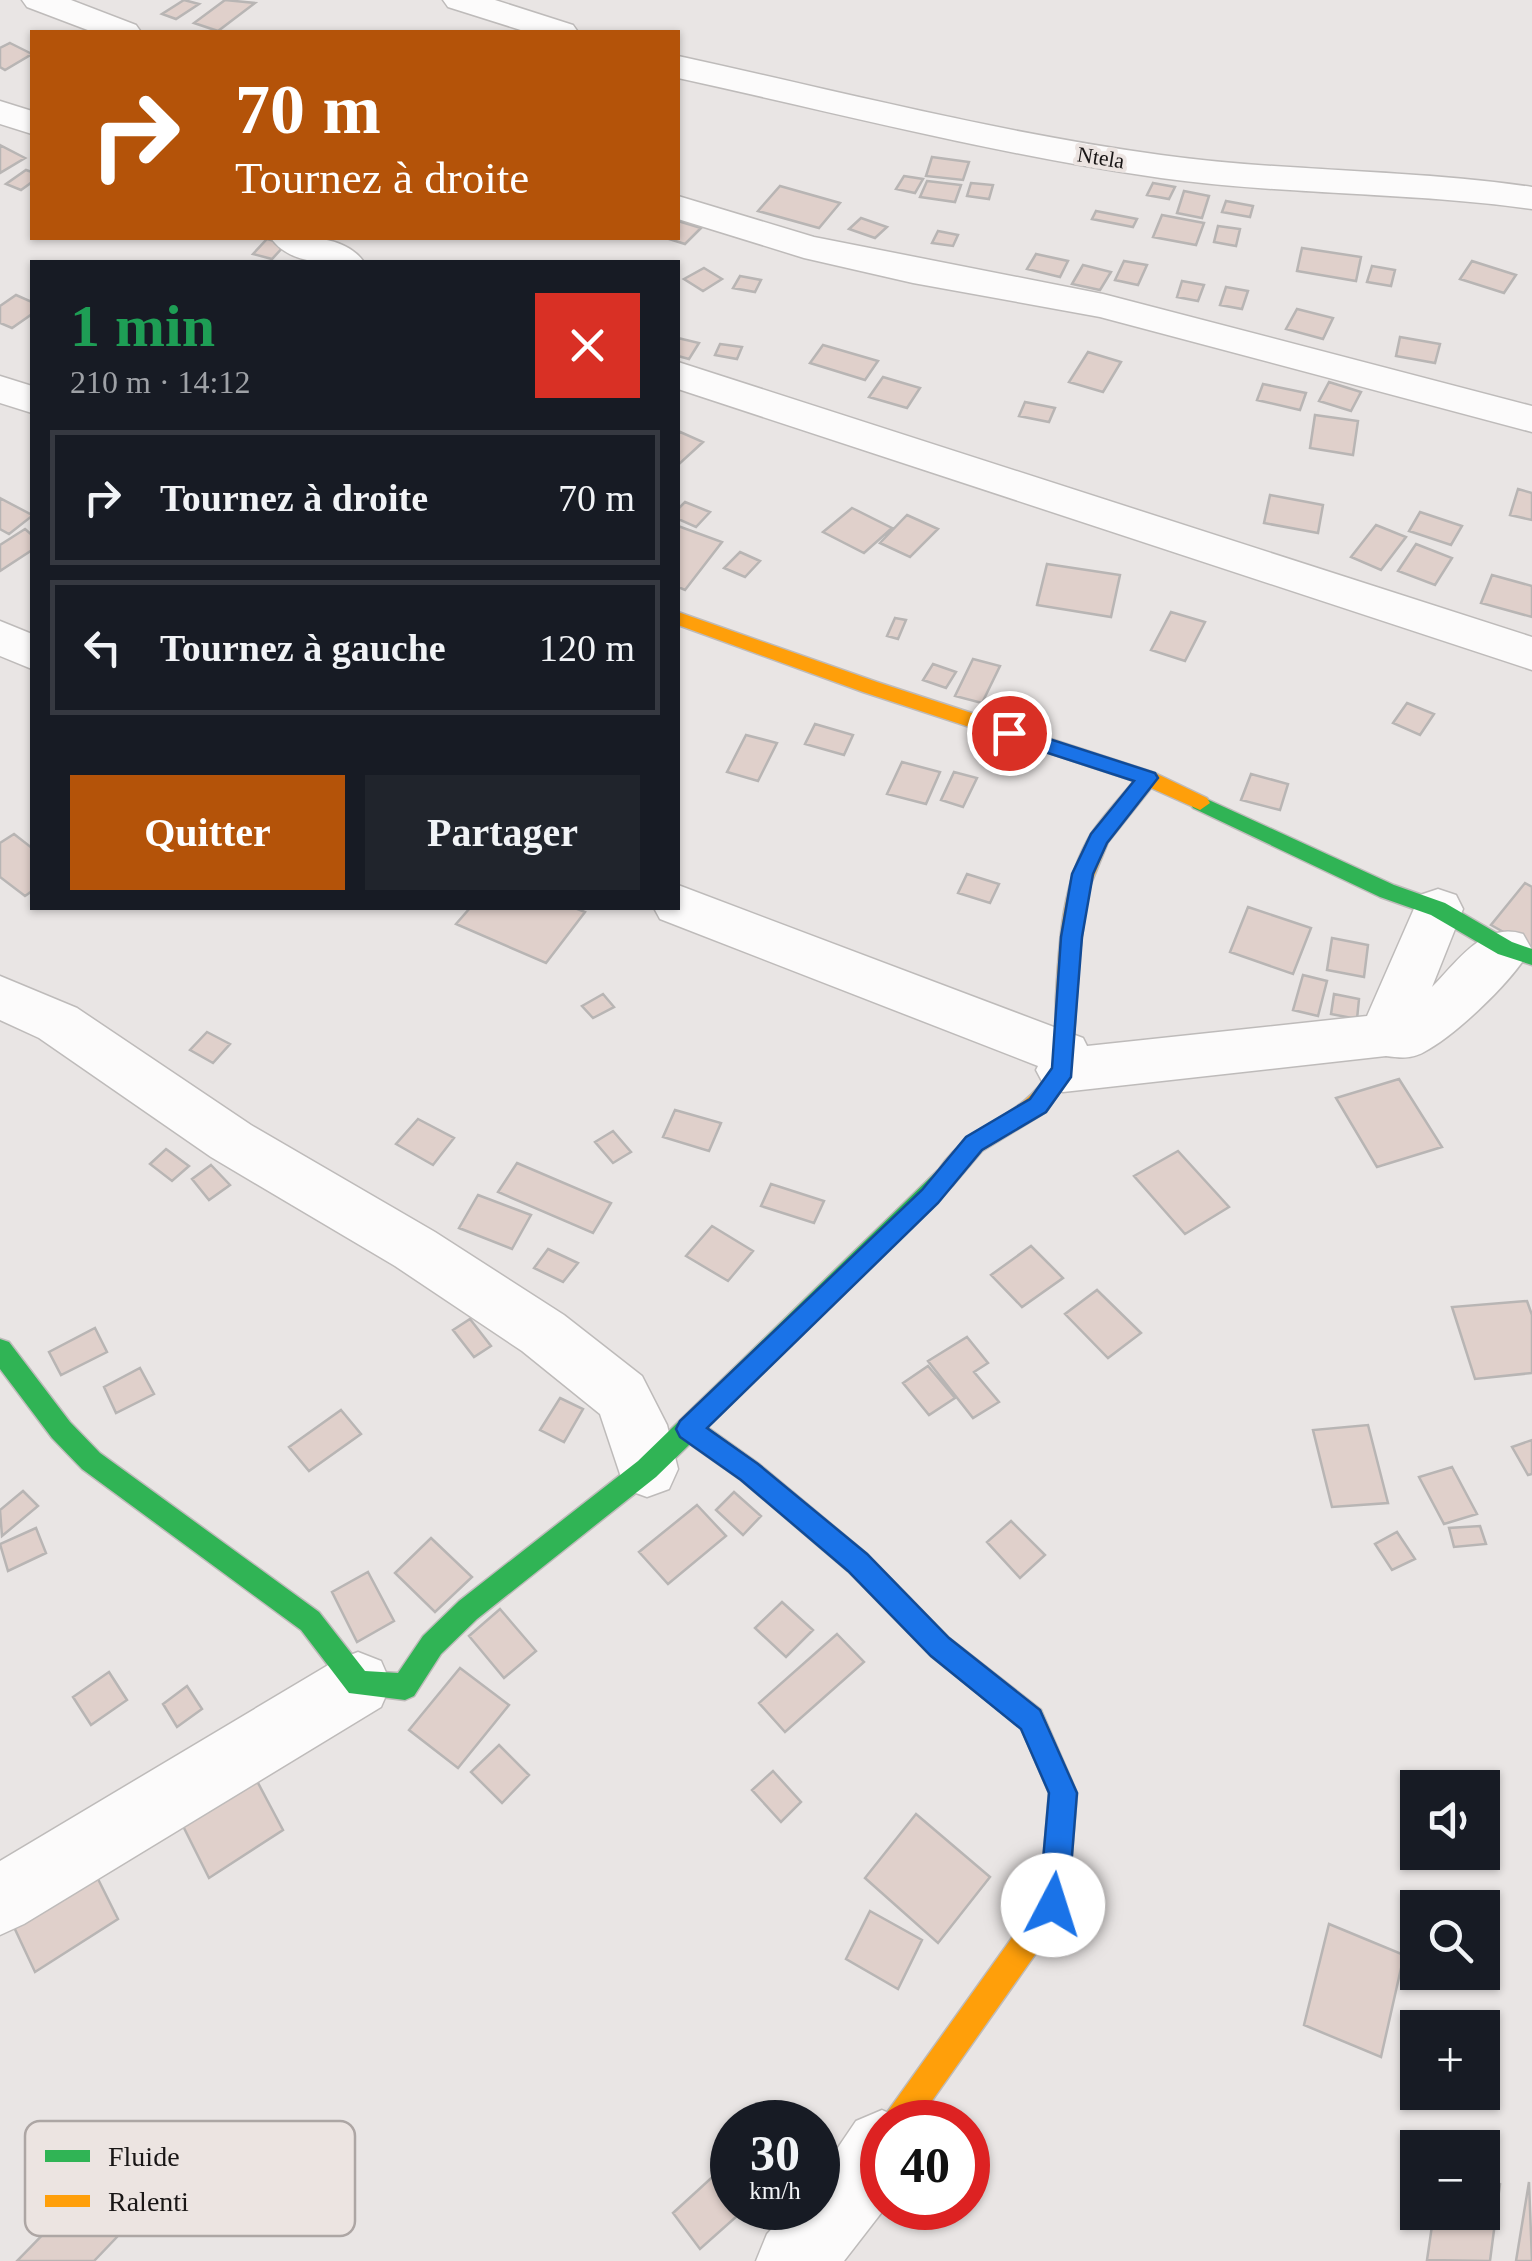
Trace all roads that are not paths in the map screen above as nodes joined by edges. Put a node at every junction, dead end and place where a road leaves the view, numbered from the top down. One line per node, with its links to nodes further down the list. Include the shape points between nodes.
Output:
1 (39, 0): 3 (street)
2 (460, 0): 4 (street)
3 (119, 30)
4 (554, 30)
5 (680, 67): 8 (street, Ntela, via 1165,167)
6 (0, 112): 7 (street)
7 (30, 122)
8 (1532, 198)
9 (680, 208): 15 (street, via 804,246 1103,306)
10 (294, 240): 11 (street)
11 (340, 260)
12 (680, 376): 19 (street)
13 (0, 389): 14 (street)
14 (30, 399)
15 (1532, 419)
16 (680, 619): 20 (street)
17 (0, 638): 18 (street)
18 (30, 652)
19 (1532, 654)
20 (1148, 778): 22 (street); 26 (street, via 1099,839 1083,874)
21 (680, 906): 26 (street)
22 (1438, 910): 23 (street); 25 (street)
23 (1518, 953): 26 (street, via 1406,1037)
24 (0, 997): 29 (street, via 58,1023 231,1141 544,1332 622,1396)
25 (1386, 1034)
26 (1064, 1062): 28 (street, via 1038,1106 974,1144 930,1196)
27 (0, 1350): 30 (street, via 91,1461 310,1620)
28 (689, 1429): 29 (street); 32 (street, via 858,1562 940,1647 1030,1719 1063,1793 1053,1905)
29 (648, 1469): 30 (street, via 468,1610 432,1645 405,1687)
30 (358, 1684): 31 (street)
31 (0, 1900)
32 (916, 2100)
33 (860, 2179): 34 (street)
34 (794, 2261)

